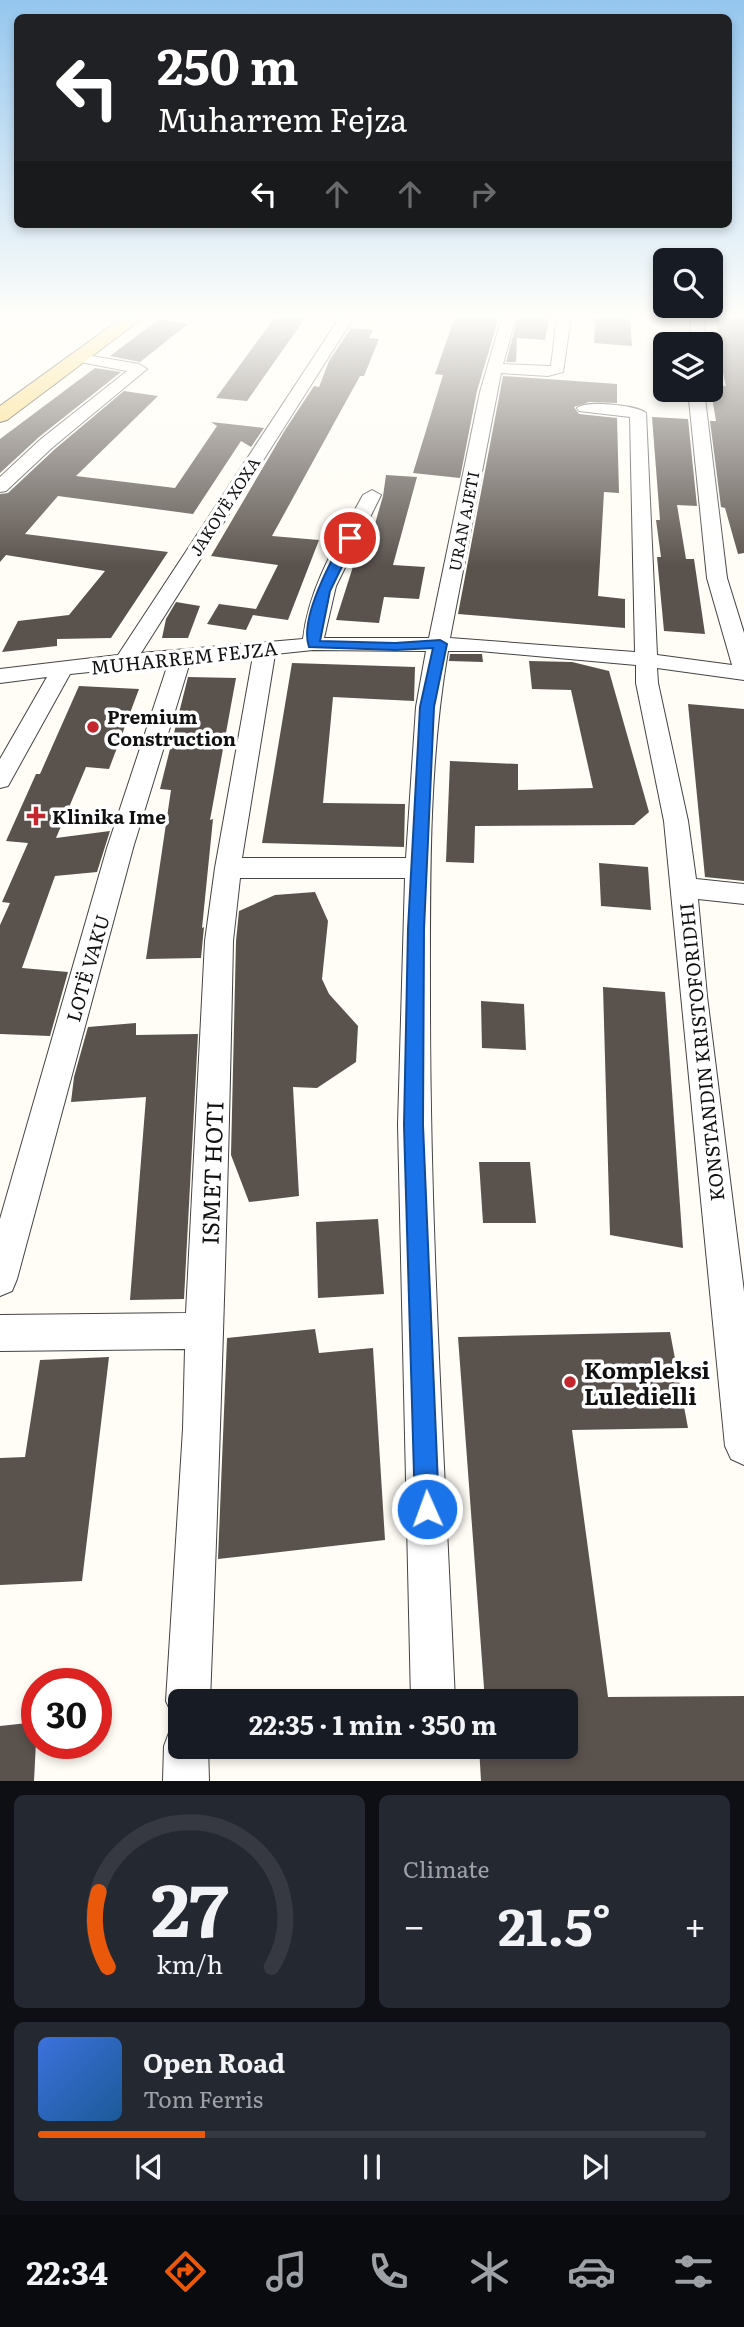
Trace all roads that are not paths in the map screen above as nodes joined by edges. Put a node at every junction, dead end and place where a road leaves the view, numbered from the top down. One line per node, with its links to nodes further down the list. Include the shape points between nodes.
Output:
1 (22, 400): 7 (main road)
2 (100, 400): 8 (street)
3 (293, 400): 15 (street, JAKOVË XOXA)
4 (488, 400): 11 (street, URAN AJETI)
5 (697, 402): 16 (street, via 717,578)
6 (585, 408): 14 (street, KONSTANDIN KRISTOFORIDHI, via 638,413)
7 (0, 416)
8 (0, 487)
9 (372, 495): 10 (street, via 324,591)
10 (313, 644): 11 (street, MUHARREM FEJZA); 12 (street, MUHARREM FEJZA)
11 (440, 644): 14 (street, MUHARREM FEJZA); 22 (street, URAN AJETI, via 427,707)
12 (265, 649): 13 (street, MUHARREM FEJZA); 21 (street, ISMET HOTI)
13 (180, 658): 15 (street, MUHARREM FEJZA); 25 (street, LOTË VAKU, via 120,848)
14 (647, 660): 18 (street, MUHARREM FEJZA); 23 (street, KONSTANDIN KRISTOFORIDHI, via 647,683 676,821)
15 (125, 661): 17 (street, MUHARREM FEJZA)
16 (744, 668)
17 (62, 670): 19 (street, MUHARREM FEJZA); 20 (street)
18 (744, 673)
19 (0, 676)
20 (0, 780)
21 (228, 868): 22 (street); 26 (street, ISMET HOTI, via 219,941)
22 (419, 868): 30 (street, URAN AJETI, via 414,1125)
23 (684, 888): 24 (street); 28 (street, KONSTANDIN KRISTOFORIDHI)
24 (744, 894)
25 (0, 1279)
26 (202, 1331): 27 (street); 29 (street, ISMET HOTI, via 202,1429)
27 (0, 1333)
28 (744, 1446)
29 (189, 1689)
30 (433, 1689)
31 (186, 1759): 32 (street)
32 (187, 1781)

